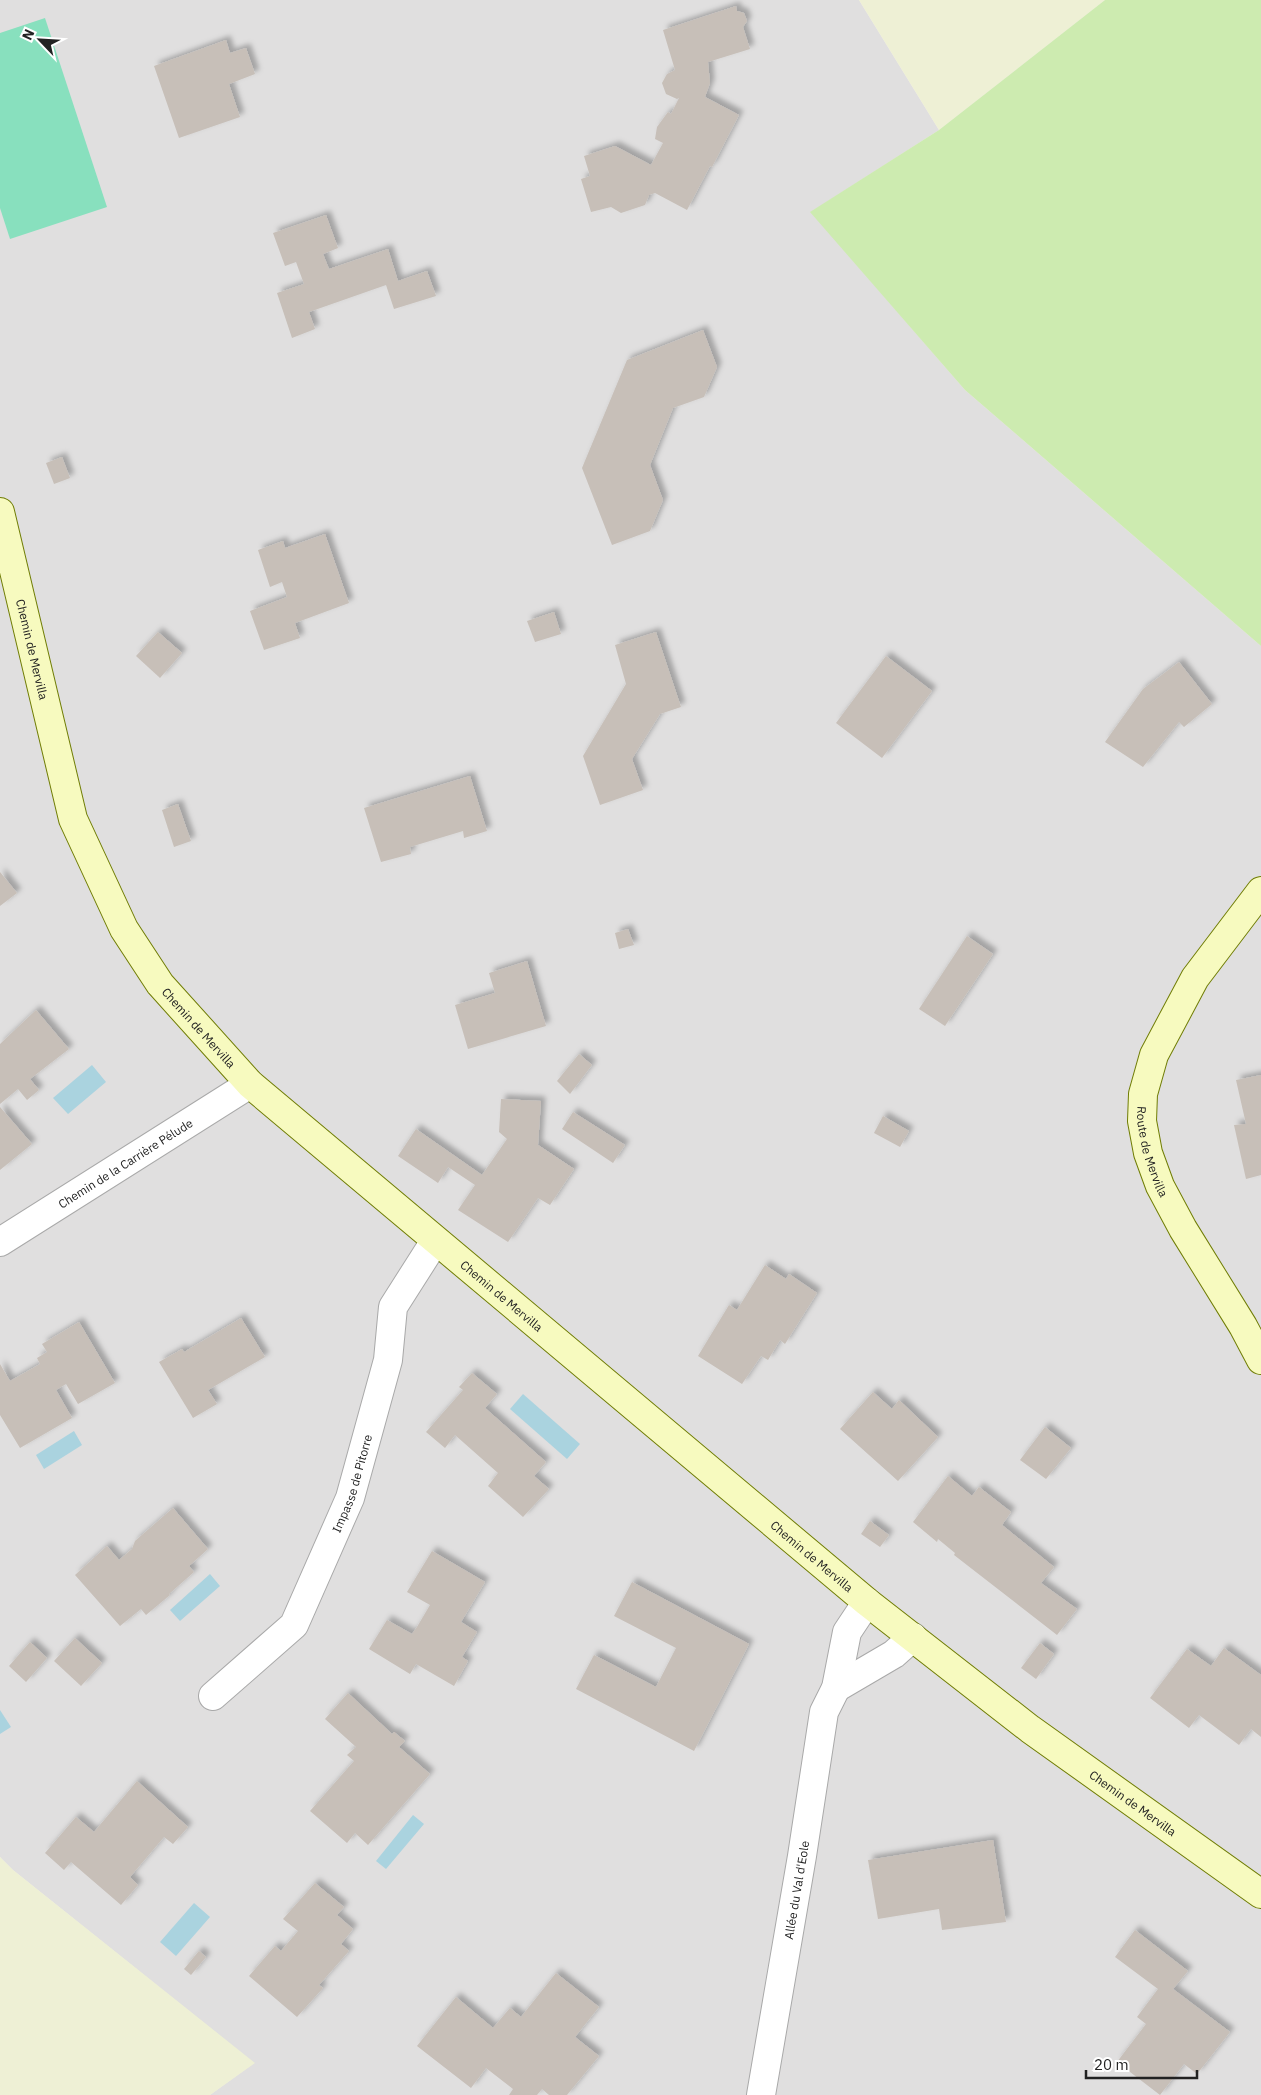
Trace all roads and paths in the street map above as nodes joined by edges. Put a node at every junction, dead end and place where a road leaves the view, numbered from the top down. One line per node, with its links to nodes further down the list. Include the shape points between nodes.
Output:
1 (0, 512): 3 (street, Chemin de Mervilla, via 73,819 124,929 160,984)
2 (1261, 891): 6 (street, Route de Mervilla, via 1195,978 1154,1056 1143,1094 1142,1112 1148,1153 1160,1186)
3 (250, 1084): 4 (street, Chemin de Mervilla); 5 (street, Chemin de la Carrière Pélude)
4 (435, 1240): 7 (street, Chemin de Mervilla); 10 (street, Impasse de Pitorre, via 393,1308 388,1360 350,1498 294,1625)
5 (0, 1242)
6 (1261, 1360)
7 (867, 1602): 8 (street, Chemin de Mervilla); 9 (street, Allée du Val d'Eole, via 847,1632)
8 (913, 1637): 9 (street, via 894,1654); 11 (street, Chemin de Mervilla, via 1030,1729)
9 (836, 1688): 12 (street, Allée du Val d'Eole, via 824,1712)
10 (213, 1696)
11 (1261, 1894)
12 (760, 2095)

